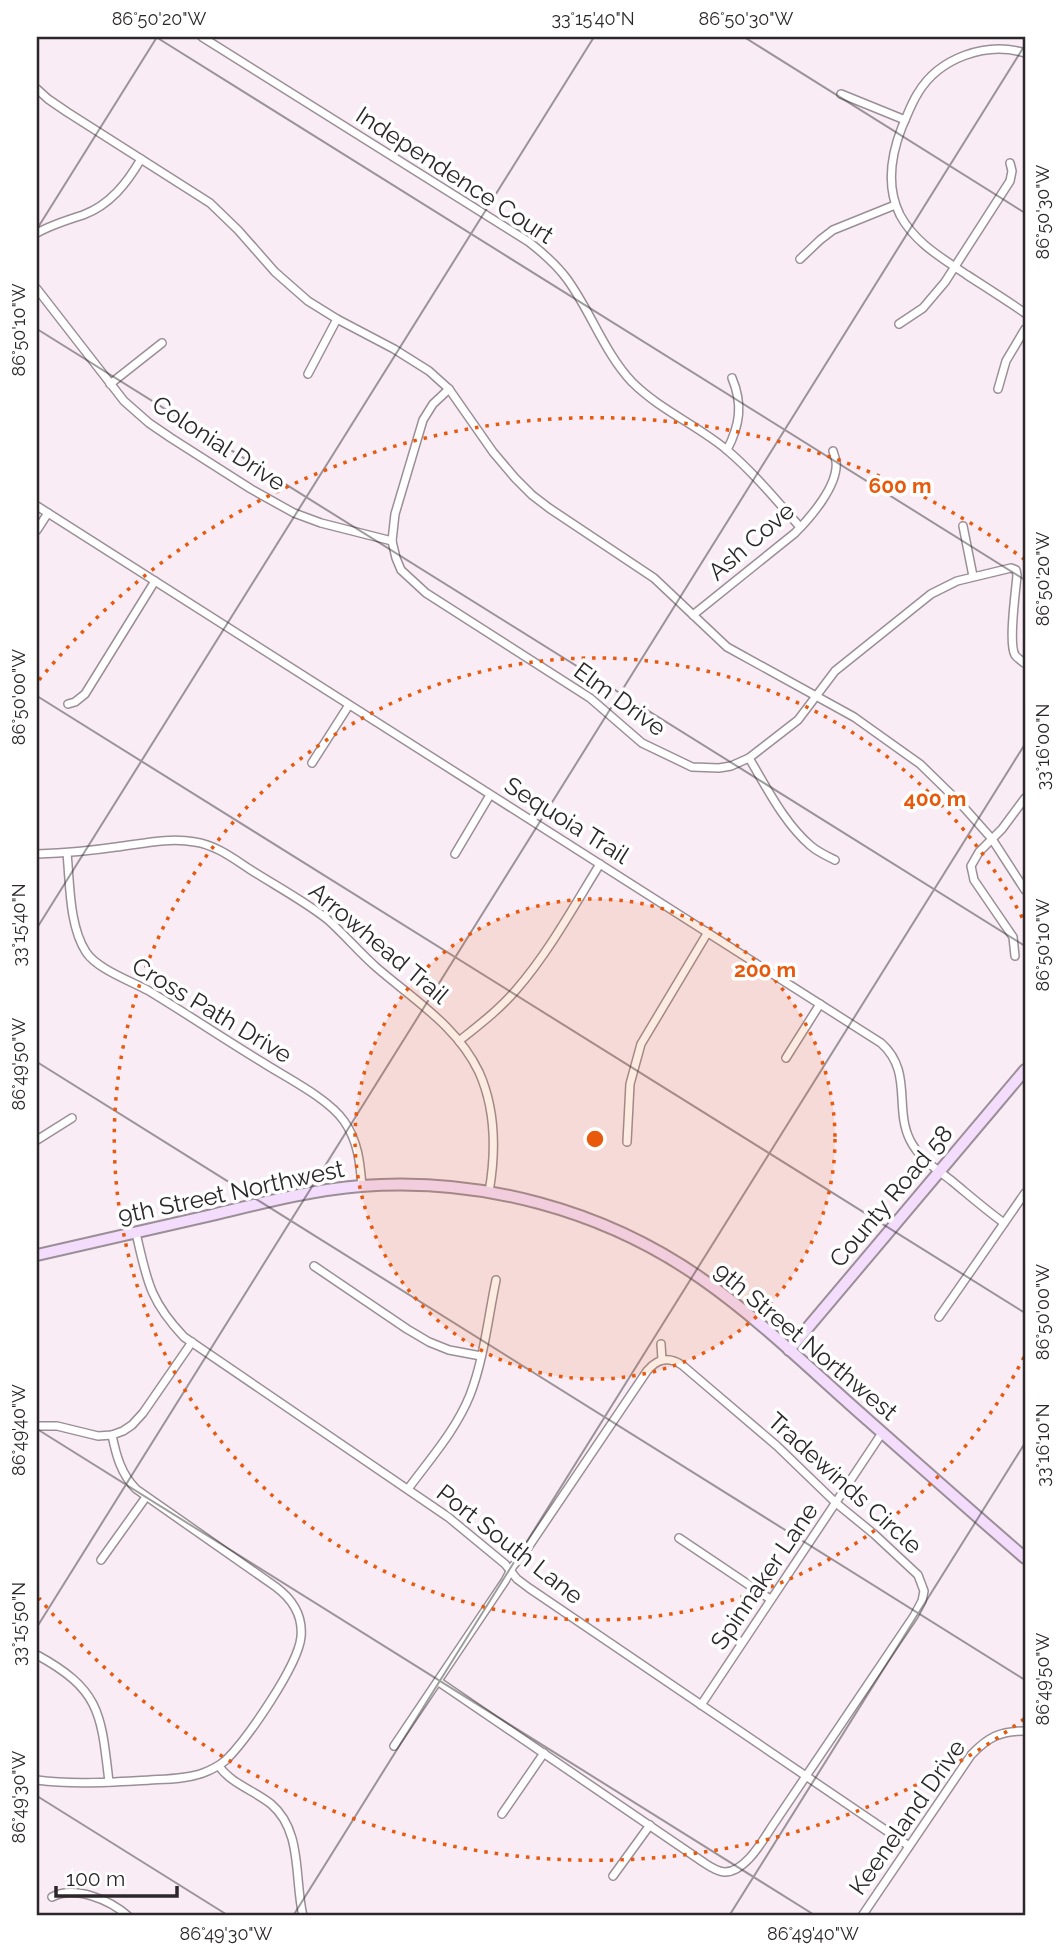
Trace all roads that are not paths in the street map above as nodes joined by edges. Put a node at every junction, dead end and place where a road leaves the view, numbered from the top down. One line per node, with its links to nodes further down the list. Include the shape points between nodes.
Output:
1 (202, 37): 23 (street, Independence Court, via 539,250 566,277 633,383)
2 (1025, 53): 5 (street, via 989,50 954,60 922,88)
3 (37, 89): 6 (street)
4 (841, 94): 5 (street)
5 (905, 120): 8 (street, via 893,156)
6 (141, 159): 9 (street, via 106,202); 14 (street, via 210,203 293,289)
7 (1010, 163): 11 (street, via 1010,181)
8 (895, 205): 10 (street, via 834,230); 11 (street, via 915,237)
9 (37, 233)
10 (800, 259)
11 (955, 267): 13 (street); 15 (street, via 930,300)
12 (37, 289): 20 (street, Colonial Drive)
13 (1025, 313)
14 (337, 319): 18 (street); 21 (street, via 394,349)
15 (899, 324)
16 (1025, 329): 22 (street, via 1006,361)
17 (162, 343): 20 (street)
18 (308, 374)
19 (732, 378): 23 (street, via 740,408)
20 (110, 384): 30 (street, Colonial Drive, via 130,407 171,438 279,506 321,523)
21 (449, 389): 30 (street, via 423,420 395,514); 33 (street, via 493,452 532,495 654,578)
22 (998, 389)
23 (727, 450): 28 (street, Independence Court)
24 (833, 451): 28 (street, Ash Cove, via 834,477)
25 (37, 506): 26 (street, Sequoia Trail)
26 (48, 513): 29 (street); 32 (street, Sequoia Trail)
27 (962, 526): 31 (street)
28 (800, 527): 33 (street, Ash Cove)
29 (37, 530)
30 (392, 541): 38 (street, Elm Drive, via 401,569 419,588 590,698 642,743 698,768 731,766)
31 (973, 576): 34 (street, Elm Drive, via 1016,570 1013,647); 35 (street, Elm Drive, via 931,594 835,671)
32 (155, 581): 36 (street, via 85,694); 37 (street, Sequoia Trail)
33 (693, 615): 35 (street, via 733,651)
34 (1024, 663)
35 (817, 695): 38 (street, Elm Drive, via 798,720); 42 (street, via 920,764)
36 (68, 704)
37 (349, 705): 39 (street); 40 (street, Sequoia Trail)
38 (749, 758): 46 (street, via 801,836)
39 (312, 763)
40 (490, 795): 45 (street); 47 (street, Sequoia Trail)
41 (1025, 798): 42 (street)
42 (992, 839): 48 (street); 50 (street, via 971,866 974,880 1013,937)
43 (67, 853): 44 (street, Arrowhead Trail); 52 (street, Arrowhead Trail, via 181,840 217,849 328,920); 59 (street, Cross Path Drive, via 77,933 88,955 332,1109 356,1142)
44 (37, 854)
45 (455, 854)
46 (835, 860)
47 (600, 864): 49 (street, Sequoia Trail); 52 (street, via 527,976)
48 (1025, 888)
49 (708, 932): 51 (street, Sequoia Trail); 57 (street, via 641,1044 630,1084)
50 (1015, 956)
51 (820, 1004): 53 (street); 58 (street, Sequoia Trail, via 891,1054 900,1072 908,1136)
52 (460, 1041): 60 (street, Arrowhead Trail, via 483,1083 492,1119)
53 (786, 1058)
54 (1025, 1070): 58 (street, County Road 58)
55 (72, 1118): 56 (street)
56 (37, 1140)
57 (627, 1142)
58 (939, 1172): 62 (street, Sequoia Trail); 70 (street, County Road 58)
59 (362, 1186): 60 (street, 9th Street Northwest, via 444,1186); 63 (street, 9th Street Northwest, via 309,1193)
60 (489, 1192): 70 (street, 9th Street Northwest, via 575,1214 650,1247 723,1294)
61 (1025, 1193): 62 (street)
62 (1004, 1223): 67 (street)
63 (136, 1233): 64 (street, 9th Street Northwest); 68 (street, Port South Lane, via 151,1293 168,1319)
64 (37, 1255)
65 (314, 1266): 71 (street, via 429,1342)
66 (496, 1280): 71 (street)
67 (939, 1317)
68 (192, 1342): 75 (street, via 136,1422); 76 (street, Port South Lane)
69 (661, 1345): 72 (street)
70 (789, 1350): 74 (street, 9th Street Northwest)
71 (481, 1356): 76 (street, via 464,1407)
72 (662, 1360): 78 (street, Tradewinds Circle, via 682,1365); 82 (street, via 647,1371)
73 (37, 1426): 75 (street)
74 (882, 1433): 78 (street, Spinnaker Lane); 80 (street, 9th Street Northwest)
75 (112, 1435): 77 (street, via 127,1479)
76 (408, 1489): 82 (street, Port South Lane)
77 (146, 1497): 81 (street); 90 (street, via 283,1592 300,1621 301,1639 289,1671 238,1747)
78 (836, 1503): 83 (street, Spinnaker Lane); 91 (street, Tradewinds Circle, via 918,1575 924,1591 914,1616)
79 (679, 1538): 83 (street)
80 (1025, 1559)
81 (101, 1560)
82 (511, 1571): 85 (street); 86 (street, Port South Lane, via 529,1588)
83 (770, 1599): 86 (street, Spinnaker Lane)
84 (37, 1655): 93 (street, via 69,1675 91,1699 101,1728)
85 (439, 1682): 88 (street); 89 (street, Tradewinds Circle)
86 (701, 1705): 91 (street, Port South Lane)
87 (1025, 1731): 96 (street, Keeneland Drive, via 998,1734 978,1748)
88 (394, 1746)
89 (544, 1753): 94 (street); 95 (street, Tradewinds Circle)
90 (219, 1766): 93 (street, via 181,1778); 100 (street, via 271,1804 285,1821 295,1844)
91 (805, 1776): 95 (street, Tradewinds Circle, via 749,1859 733,1871 716,1870); 96 (street, Port South Lane)
92 (37, 1780): 93 (street)
93 (109, 1782)
94 (502, 1814)
95 (650, 1825): 97 (street)
96 (909, 1846): 101 (street, Keeneland Drive)
97 (613, 1876)
98 (52, 1897): 99 (street, via 87,1895)
99 (128, 1916)
100 (303, 1916)
101 (862, 1916)

